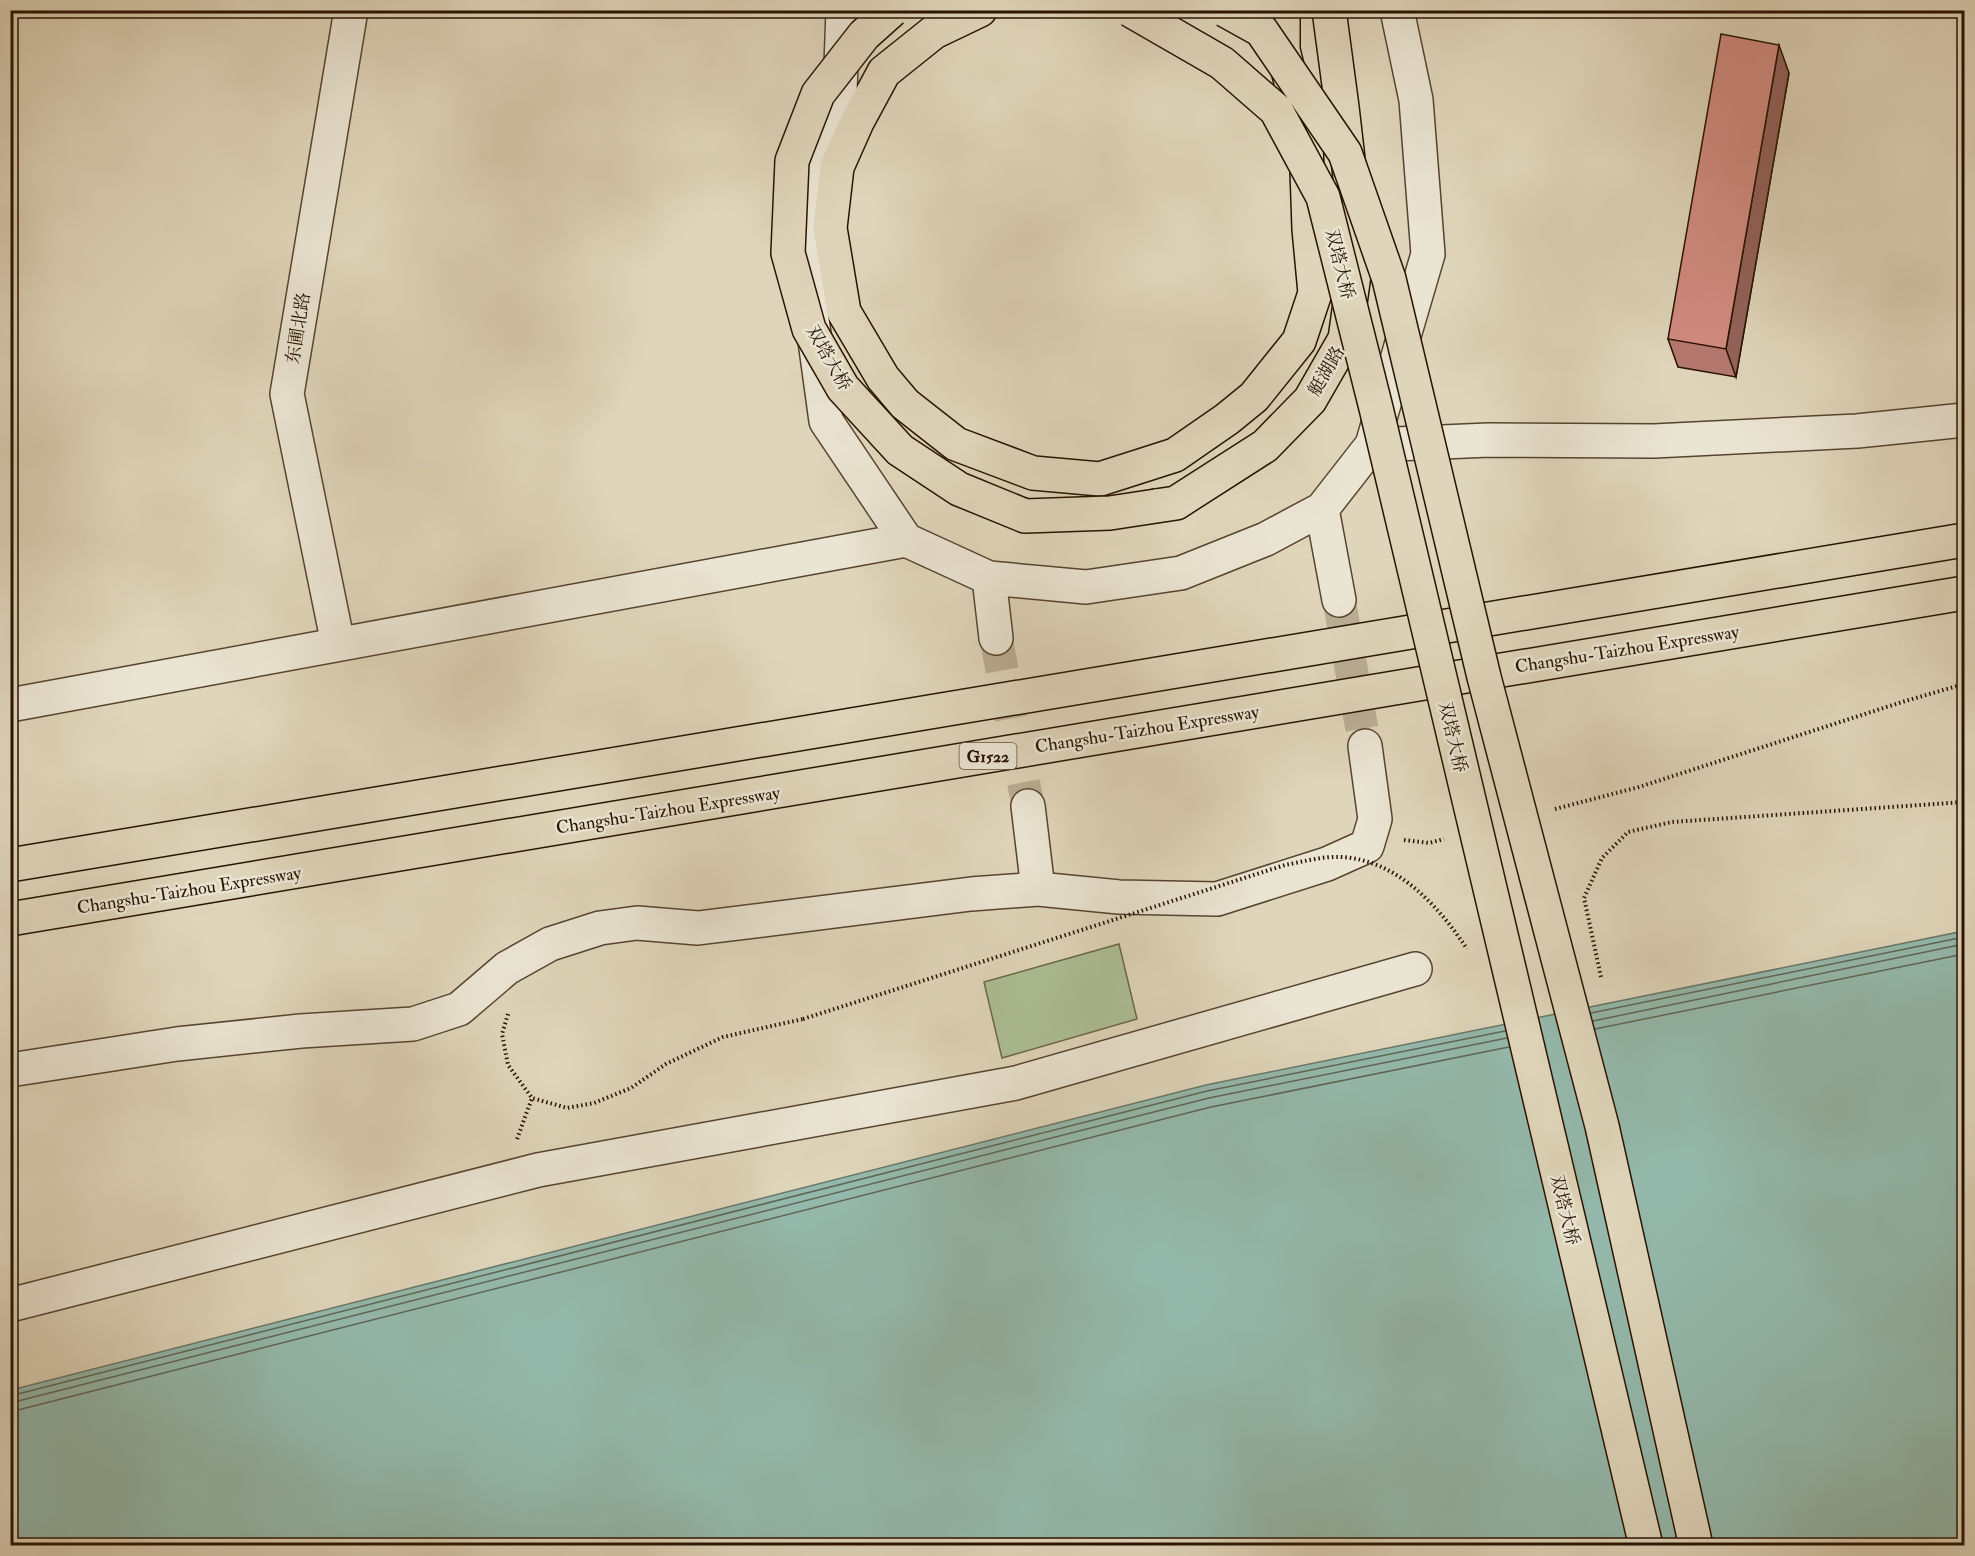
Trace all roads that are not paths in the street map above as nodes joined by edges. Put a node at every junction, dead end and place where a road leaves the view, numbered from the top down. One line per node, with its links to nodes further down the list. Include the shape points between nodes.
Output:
1 (351, 10): 20 (street, 东圃北路, via 287,394)
2 (843, 10): 14 (street, via 840,92 804,261 826,421)
3 (892, 10): 12 (main road, 双塔大桥, bridge, via 864,35 818,94 792,161 788,253 809,329 843,388 900,450 959,489 1025,516 1110,513)
4 (980, 10): 7 (main road, 双塔大桥, via 934,32 884,72 857,122 837,167 830,228 844,312 883,378 905,404 956,444 1034,473 1100,479 1175,455 1227,419 1254,397 1299,341 1315,293 1306,142 1283,50)
5 (1130, 10): 30 (main road, 双塔大桥, bridge, via 1222,63 1276,110 1323,197)
6 (1225, 10): 31 (main road, bridge, via 1261,30 1345,153 1389,279 1484,677 1602,1126)
7 (1283, 10)
8 (1329, 10): 12 (main road, 艇湖路, via 1358,246 1345,339 1310,400 1266,446 1176,503)
9 (1398, 10): 11 (street, via 1416,100 1428,255)
10 (1965, 420): 11 (street, via 1857,431 1654,441)
11 (1372, 444): 13 (street)
12 (1156, 506)
13 (1322, 509): 16 (street, via 1266,538 1181,573 1086,587); 18 (street)
14 (906, 540): 16 (street); 20 (street)
15 (1965, 540): 24 (main road)
16 (989, 578): 19 (street)
17 (1965, 593): 26 (main road, Changshu-Taizhou Expressway / G1522)
18 (1339, 600)
19 (996, 638)
20 (338, 644): 21 (street)
21 (10, 705)
22 (1365, 746): 25 (street, via 1375,819 1367,846 1328,864 1217,899 1119,897)
23 (1028, 806): 25 (street)
24 (10, 865)
25 (1038, 889): 28 (street, via 698,928 637,923 600,928 550,944 507,968 459,1009 413,1024 177,1044)
26 (10, 920)
27 (1415, 969): 29 (street, via 1016,1083 538,1170)
28 (10, 1071)
29 (10, 1305)
30 (1646, 1545)
31 (1696, 1545)

